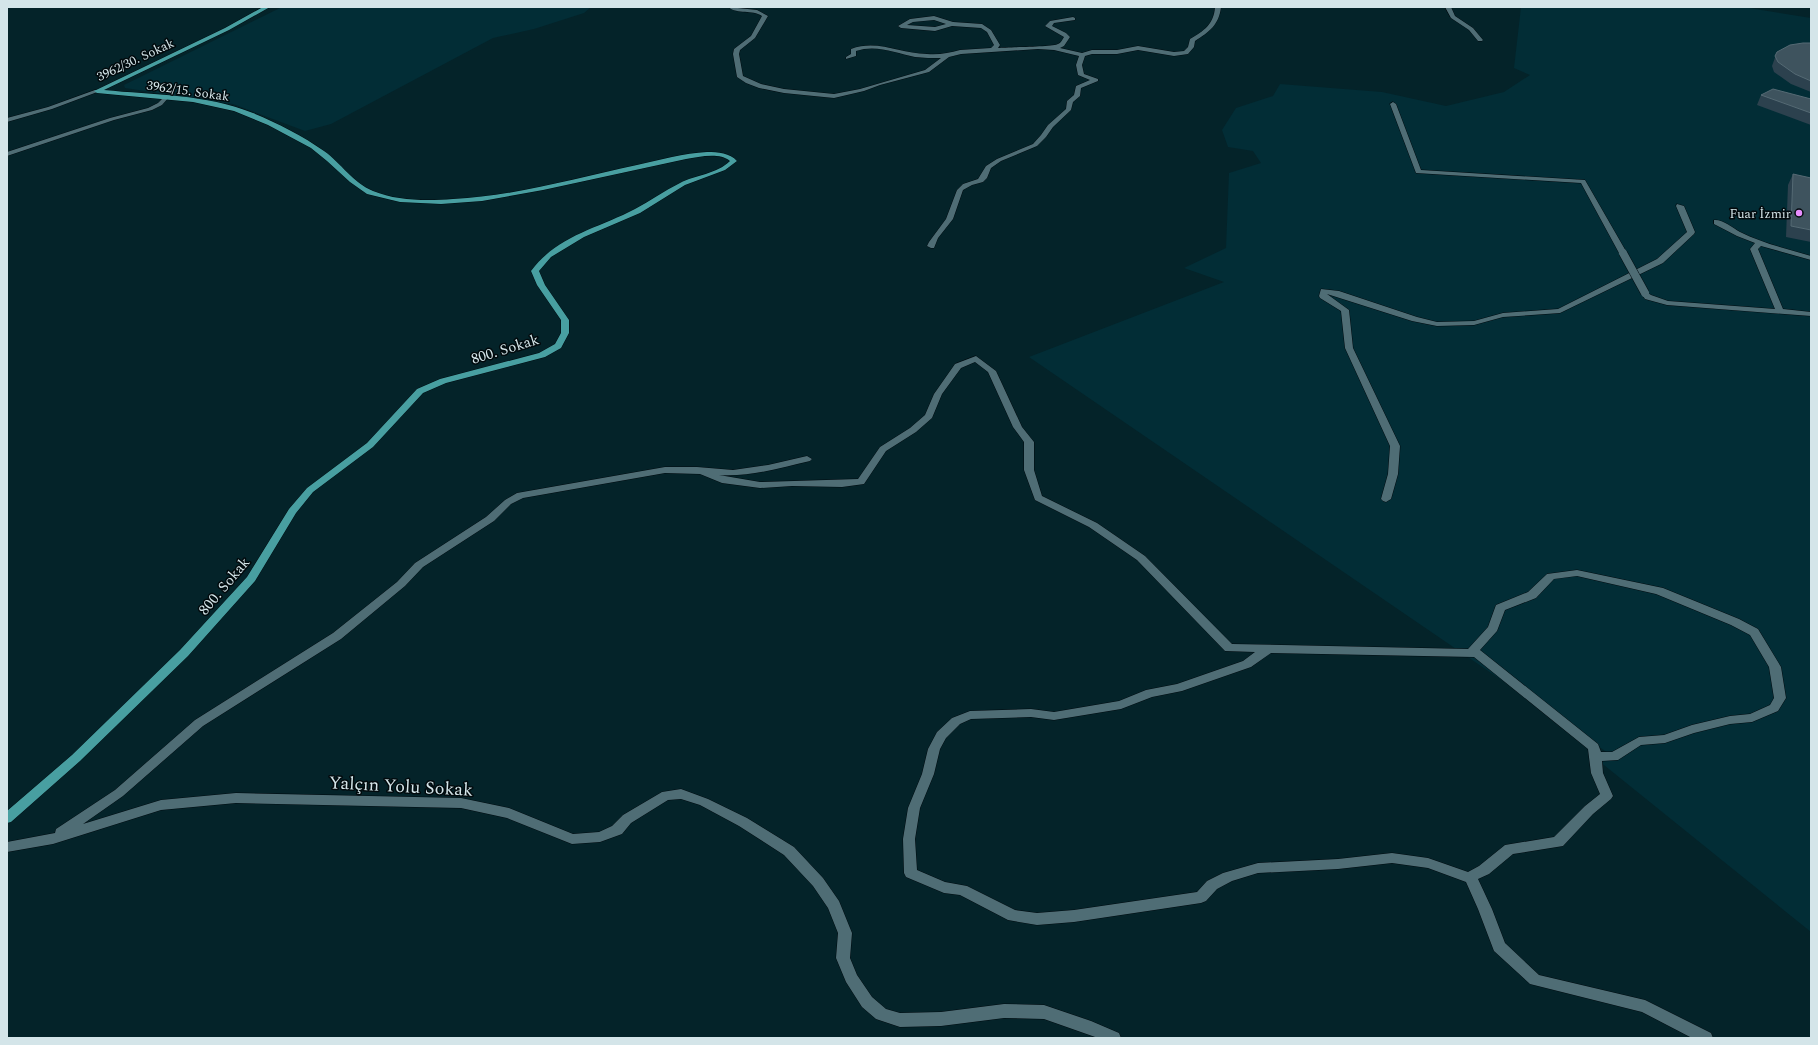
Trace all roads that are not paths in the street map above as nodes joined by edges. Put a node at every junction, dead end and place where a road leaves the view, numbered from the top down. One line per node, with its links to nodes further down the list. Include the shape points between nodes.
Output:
1 (267, 7): 5 (main road, 3962/30. Sokak)
2 (731, 7): 12 (street, via 735,10 760,12 765,16 753,37 737,49 736,54 740,77 760,86 819,95 844,95 927,71)
3 (1218, 7): 11 (street, via 1218,18 1206,31 1192,40 1191,47 1186,53 1174,54 1138,48)
4 (1448, 7): 8 (street, via 1453,17 1471,29)
5 (259, 9): 14 (main road, 3962/30. Sokak, via 193,45)
6 (1073, 18): 9 (street, via 1052,22 1048,26 1068,37 1062,45)
7 (952, 24): 7 (street, via 934,18 912,20 901,26 935,29); 10 (street, via 986,27 997,44)
8 (1480, 40)
9 (1054, 48): 10 (street); 11 (street)
10 (993, 50): 12 (street, via 975,50)
11 (1082, 55): 23 (street, via 1078,65 1081,75 1096,80 1078,87 1076,96 1068,104 1069,109 1057,118 1035,145 999,160 988,167 986,177 981,181 965,185 959,190 952,215)
12 (947, 56): 13 (street, via 924,57 872,46 853,50 854,55)
13 (848, 58)
14 (97, 90): 15 (main road, 3962/15. Sokak); 17 (street, 3962/30. Sokak, via 50,108)
15 (166, 97): 18 (main road, 3962/15. Sokak, via 226,107 257,118); 19 (street, via 150,109)
16 (1392, 104): 25 (street, bridge, via 1418,172 1583,181 1648,297 1667,303)
17 (7, 120)
18 (315, 148): 33 (main road, 800. Sokak, via 351,182 378,195 411,202 494,198 707,154 728,156 734,161 723,169 683,184 637,212 581,234 548,255 535,271 541,286 565,320 565,333 558,346 542,355 443,381 420,391 370,445 310,490 292,511 251,580 184,652 76,758)
19 (7, 154)
20 (1680, 206): 29 (street, via 1691,232 1660,261 1560,311 1503,315 1474,323 1437,324 1324,291 1323,296 1345,310 1349,348 1396,446 1393,474)
21 (1717, 222): 22 (street)
22 (1759, 243): 24 (street); 25 (street, via 1754,249)
23 (931, 246)
24 (1811, 258)
25 (1780, 312): 26 (street)
26 (1811, 314)
27 (807, 460): 28 (street, via 733,473)
28 (697, 470): 30 (street, via 722,480 760,485 861,482 883,449 913,430 929,416 938,394 958,366 976,359 992,372 1018,427 1029,442 1029,470 1038,498 1093,525 1141,558 1229,648); 34 (street, via 665,470 520,495 508,502 490,519 419,565 401,584 337,636 199,723 119,793)
29 (1386, 499)
30 (1268, 649): 31 (street); 36 (street, via 1247,664 1121,705 1054,716 1031,713 970,715 956,722 941,735 934,749 928,774 914,808 909,839 911,873 944,887 962,890 1013,916 1037,919 1201,897 1212,885 1258,868 1392,858 1428,863)
31 (1470, 653): 32 (street, via 1477,653 1594,747); 32 (street, via 1497,623 1500,608 1532,595 1551,576 1576,573 1659,591 1754,632 1775,668 1780,698 1774,708 1752,718 1692,728 1665,739 1638,741 1614,757)
32 (1595, 756): 36 (street, via 1596,773 1607,796 1589,810 1558,842 1510,849)
33 (7, 818)
34 (53, 839): 35 (street, Yalçın Yolu Sokak); 37 (street, Yalçın Yolu Sokak, via 161,805 236,798 461,803 509,813 572,838 600,837 617,830 627,819 666,795 681,794 704,802 743,822 789,851 818,882 834,905 845,933 843,958 851,978 867,1002 881,1014 900,1020 941,1019 1004,1011 1044,1012)
35 (7, 847)
36 (1470, 878): 38 (street, via 1500,947 1535,980 1645,1006)
37 (1114, 1038)
38 (1706, 1038)

